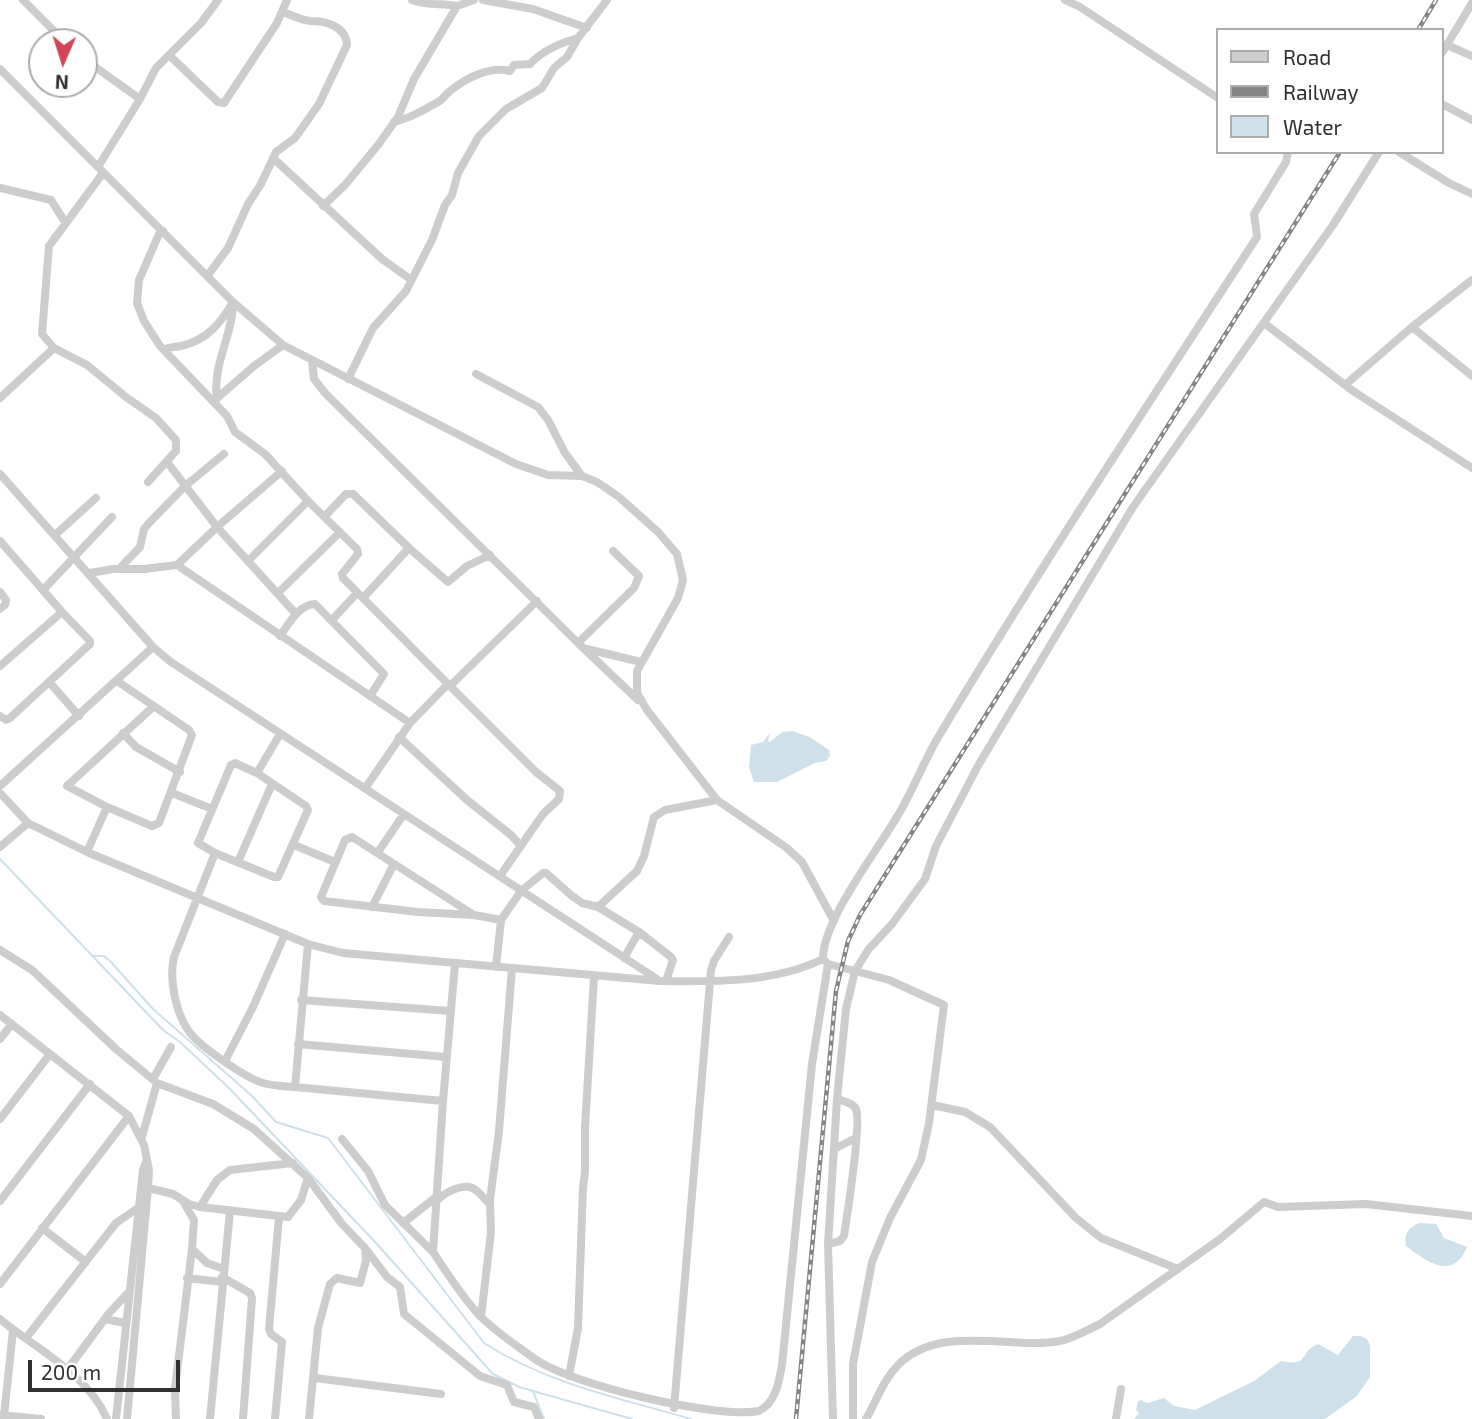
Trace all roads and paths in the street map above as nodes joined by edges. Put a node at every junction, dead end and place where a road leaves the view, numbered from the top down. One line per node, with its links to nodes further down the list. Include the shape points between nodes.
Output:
1 (23, 0): 12 (street)
2 (218, 0): 16 (street)
3 (287, 0): 11 (street)
4 (412, 0): 10 (street)
5 (474, 0): 10 (street)
6 (482, 0): 13 (street, via 533,9)
7 (607, 0): 13 (street)
8 (1065, 0): 20 (street)
9 (1472, 4): 15 (street)
10 (457, 6): 24 (street)
11 (283, 12): 16 (street, via 224,103); 28 (street, via 338,28 347,45 318,104 295,138)
12 (51, 28)
13 (587, 28): 14 (street)
14 (579, 38): 24 (street, via 551,48 530,64 467,78 441,101); 36 (street, via 542,88 506,108 479,135)
15 (1445, 49): 17 (street)
16 (169, 55): 21 (street, via 156,68)
17 (1472, 56)
18 (0, 69): 29 (street)
19 (98, 69): 21 (street)
20 (1216, 97)
21 (140, 99): 29 (street)
22 (1444, 105): 23 (street)
23 (1472, 120)
24 (394, 122): 32 (street)
25 (1288, 154): 129 (street, via 1254,214 1257,237 943,731)
26 (1378, 154): 39 (street)
27 (1402, 154): 31 (street)
28 (273, 158): 32 (street); 35 (street, via 228,248)
29 (101, 170): 33 (street); 34 (street)
30 (0, 188): 33 (street, via 51,200)
31 (1472, 194)
32 (323, 206): 36 (street)
33 (65, 222): 42 (street, via 47,254 42,334)
34 (163, 231): 35 (street); 43 (street, via 139,280 137,295 139,312)
35 (208, 275): 38 (street)
36 (410, 279): 47 (street, via 400,299 373,328)
37 (1472, 280): 40 (street)
38 (233, 302): 41 (street); 43 (street, via 212,331); 50 (street)
39 (1264, 323): 48 (street); 140 (street, via 1133,507 979,764 936,846 925,879)
40 (1412, 327): 46 (street); 48 (street)
41 (283, 345): 44 (street); 50 (street)
42 (54, 348): 49 (street); 52 (street, via 87,365 156,418 177,444)
43 (164, 350): 50 (street)
44 (312, 361): 47 (street); 69 (street, via 314,379 325,393)
45 (477, 374): 56 (street, via 538,407)
46 (1472, 376)
47 (348, 379): 56 (street, via 516,464 548,475)
48 (1345, 385): 53 (street)
49 (0, 398)
50 (215, 400): 54 (street, via 240,437)
51 (225, 454): 58 (street)
52 (167, 462): 57 (street); 58 (street)
53 (1472, 468)
54 (282, 471): 60 (street); 63 (street)
55 (0, 474): 65 (street)
56 (582, 476): 87 (street, via 620,497 677,554 683,580 678,598)
57 (148, 482)
58 (186, 486): 63 (street); 73 (street, via 144,529 140,547)
59 (96, 498): 65 (street)
60 (308, 501): 61 (street); 71 (street)
61 (325, 516): 64 (street); 67 (street, via 346,494 353,494)
62 (112, 517): 70 (street)
63 (217, 527): 71 (street); 72 (street)
64 (340, 532): 77 (street); 78 (street, via 358,551 342,574)
65 (55, 535): 70 (street)
66 (0, 541): 75 (street)
67 (409, 548): 69 (street, via 448,582); 78 (street)
68 (613, 551): 85 (street, via 639,576 638,581)
69 (490, 555): 79 (street)
70 (74, 557): 74 (street); 75 (street)
71 (248, 561): 77 (street)
72 (177, 565): 73 (street); 84 (street)
73 (118, 569): 74 (street)
74 (90, 573): 86 (street)
75 (44, 589): 81 (street)
76 (0, 592): 80 (street, via 6,600)
77 (278, 593): 82 (street)
78 (360, 595): 83 (street); 91 (street)
79 (537, 601): 85 (street); 91 (street)
80 (0, 609)
81 (62, 612): 88 (street); 90 (street, via 90,644)
82 (296, 614): 83 (street, via 315,604); 84 (street)
83 (332, 620): 92 (street, via 384,674)
84 (280, 636): 92 (street)
85 (581, 646): 87 (street); 93 (street)
86 (153, 647): 89 (street); 99 (street)
87 (641, 662): 93 (street, via 637,693)
88 (0, 666)
89 (117, 681): 94 (street); 96 (street)
90 (50, 682): 95 (street, via 10,718); 96 (street)
91 (449, 685): 97 (street); 115 (street, via 561,791)
92 (370, 696): 97 (street)
93 (641, 701): 108 (street)
94 (154, 706): 98 (street); 101 (street, via 192,734)
95 (0, 716)
96 (79, 716): 104 (street)
97 (410, 723): 100 (street)
98 (123, 733): 101 (street, via 136,747); 109 (street, via 68,783 69,789)
99 (280, 734): 102 (street); 105 (street)
100 (399, 737): 105 (street); 115 (street)
101 (180, 772): 107 (street)
102 (257, 773): 103 (street); 110 (street, via 240,763 232,765)
103 (272, 784): 113 (street, via 308,810); 119 (street)
104 (0, 786)
105 (366, 788): 111 (street)
106 (0, 793): 112 (street)
107 (172, 793): 109 (street, via 156,826); 110 (street)
108 (717, 800): 126 (street, via 665,810 654,817 635,874); 129 (street, via 802,862)
109 (107, 807): 116 (street)
110 (212, 809): 118 (street, via 198,843)
111 (404, 814): 117 (street); 122 (street)
112 (28, 823): 114 (street); 116 (street)
113 (294, 845): 119 (street, via 278,877); 120 (street)
114 (0, 846)
115 (522, 846): 122 (street)
116 (87, 852): 124 (street)
117 (378, 852): 120 (street, via 348,837); 121 (street)
118 (215, 853): 119 (street); 124 (street)
119 (238, 862)
120 (335, 862): 125 (street, via 322,900)
121 (394, 864): 125 (street); 127 (street)
122 (500, 876): 123 (street)
123 (521, 891): 126 (street, via 546,873 582,903); 128 (street); 135 (street)
124 (197, 898): 131 (street); 153 (street, via 174,957 172,986 188,1031)
125 (372, 907): 127 (street)
126 (598, 907): 130 (street)
127 (474, 915): 128 (street)
128 (501, 920): 138 (street)
129 (834, 921): 136 (street, via 823,945)
130 (639, 932): 135 (street); 142 (street, via 673,960)
131 (285, 934): 133 (street); 153 (street)
132 (729, 937): 143 (street, via 713,961)
133 (308, 944): 137 (street, via 343,953); 144 (street)
134 (0, 950): 154 (street, via 32,970)
135 (624, 958): 142 (street)
136 (825, 962): 140 (street); 143 (street); 202 (street, via 779,1384 767,1405 749,1414 712,1416)
137 (455, 964): 138 (street); 145 (street)
138 (496, 967): 139 (street)
139 (512, 968): 141 (street); 173 (street)
140 (855, 971): 157 (street, via 846,1009); 159 (street, via 889,980 944,1005)
141 (594, 976): 142 (street); 198 (street, via 578,1328)
142 (663, 981): 143 (street)
143 (710, 982): 202 (street)
144 (301, 1000): 145 (street); 149 (street)
145 (450, 1011): 152 (street)
146 (0, 1015): 147 (street)
147 (12, 1024): 148 (street); 151 (street)
148 (0, 1039)
149 (298, 1044): 152 (street); 156 (street)
150 (171, 1047): 154 (street)
151 (50, 1054): 155 (street); 161 (street)
152 (446, 1057): 158 (street)
153 (225, 1061): 156 (street, via 260,1082)
154 (155, 1081): 162 (street); 167 (street, via 239,1118)
155 (90, 1084): 160 (street); 170 (street)
156 (295, 1087): 158 (street)
157 (837, 1099): 163 (street, via 856,1109); 165 (street)
158 (443, 1101): 172 (street)
159 (932, 1105): 186 (street, via 965,1112 990,1127 1076,1219 1101,1238); 215 (street, via 921,1160 872,1262 853,1364)
160 (130, 1116): 162 (street); 180 (street)
161 (0, 1119)
162 (142, 1137): 166 (street)
163 (856, 1138): 165 (street); 181 (street, via 844,1236)
164 (342, 1139): 179 (street, via 368,1171 379,1196)
165 (834, 1149): 181 (street)
166 (146, 1162): 169 (street); 175 (street)
167 (293, 1163): 168 (street); 174 (street, via 230,1170 217,1180)
168 (308, 1178): 178 (street, via 295,1210 288,1217); 182 (street)
169 (148, 1188): 171 (street); 207 (street)
170 (0, 1199)
171 (181, 1199): 174 (street); 183 (street, via 194,1220)
172 (435, 1201): 173 (street, via 447,1191 466,1188 477,1190); 179 (street); 184 (street)
173 (490, 1204): 191 (street)
174 (200, 1207): 176 (street)
175 (138, 1208): 185 (street, via 116,1223); 190 (street)
176 (230, 1211): 178 (street); 187 (street)
177 (1472, 1216): 186 (street, via 1390,1205 1278,1207 1264,1202)
178 (279, 1217): 211 (street, via 269,1329 282,1342)
179 (403, 1223): 184 (street)
180 (42, 1228): 185 (street); 189 (street)
181 (828, 1244): 214 (street)
182 (365, 1248): 199 (street, via 360,1283 337,1278 330,1284 318,1328); 213 (street, via 401,1290 404,1314 480,1376 508,1385 514,1402 534,1407)
183 (192, 1249): 187 (street); 188 (street)
184 (433, 1252): 191 (street)
185 (86, 1262): 196 (street)
186 (1178, 1269): 216 (street, via 1100,1324 1063,1340 967,1340 910,1356 890,1374)
187 (222, 1276): 188 (street); 209 (street); 210 (street, via 252,1298)
188 (187, 1278): 208 (street)
189 (0, 1284)
190 (128, 1293): 192 (street); 194 (street)
191 (481, 1317): 198 (street, via 536,1360)
192 (105, 1318): 194 (street); 197 (street)
193 (0, 1319): 195 (street)
194 (125, 1323): 206 (street)
195 (13, 1330): 196 (street); 203 (street)
196 (26, 1338): 197 (street)
197 (67, 1370): 205 (street, via 92,1394)
198 (569, 1376): 202 (street)
199 (315, 1378): 201 (street); 212 (street)
200 (1121, 1389): 217 (street)
201 (441, 1394)
202 (674, 1408)
203 (2, 1416): 204 (street)
204 (41, 1419)
205 (107, 1419)
206 (116, 1419)
207 (127, 1419)
208 (176, 1419)
209 (210, 1419)
210 (243, 1419)
211 (275, 1419)
212 (309, 1419)
213 (539, 1419)
214 (834, 1419)
215 (853, 1419)
216 (866, 1419)
217 (1116, 1419)

